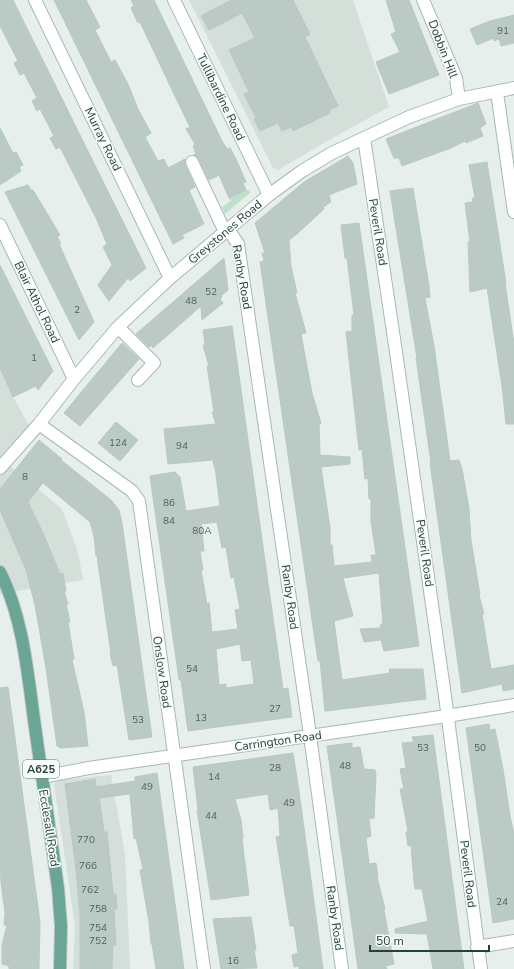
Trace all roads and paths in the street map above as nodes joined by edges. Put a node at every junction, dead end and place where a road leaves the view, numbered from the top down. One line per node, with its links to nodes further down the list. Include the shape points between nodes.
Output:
1 (36, 0): 13 (street, Murray Road)
2 (174, 0): 9 (street, Tullibardine Road)
3 (423, 0): 6 (street, Dobbin Hill, via 456,78)
4 (514, 88): 5 (street, Greystones Road)
5 (497, 92): 6 (street, Greystones Road); 10 (street)
6 (459, 99): 7 (street, Greystones Road, via 409,117)
7 (364, 138): 9 (street, Greystones Road, via 312,165); 21 (street, Peveril Road)
8 (192, 162): 12 (street, Ranby Road)
9 (269, 195): 12 (street, Greystones Road)
10 (514, 212)
11 (0, 225): 15 (street, Blair Athol Road)
12 (227, 230): 13 (street, Greystones Road); 22 (street, Ranby Road, via 238,244)
13 (170, 278): 14 (street, Greystones Road)
14 (118, 327): 15 (street, Greystones Road); 16 (street, via 154,363)
15 (74, 379): 17 (street, Greystones Road)
16 (138, 380)
17 (39, 424): 18 (street, Greystones Road); 23 (street, Onslow Road, via 132,491 139,501)
18 (0, 468)
19 (0, 572): 24 (main road, Ecclesall Road / A625, via 16,612 25,655)
20 (514, 705): 21 (street, Carrington Road)
21 (447, 716): 22 (street, Carrington Road); 26 (street, Peveril Road)
22 (310, 736): 23 (street, Carrington Road); 29 (street, Ranby Road)
23 (174, 756): 24 (street, Carrington Road); 28 (street, Onslow Road)
24 (42, 777): 27 (main road, Ecclesall Road / A625, via 58,888 61,926)
25 (514, 940): 26 (street)
26 (477, 947): 30 (street, Peveril Road)
27 (60, 969)
28 (204, 969)
29 (342, 969)
30 (480, 969)

